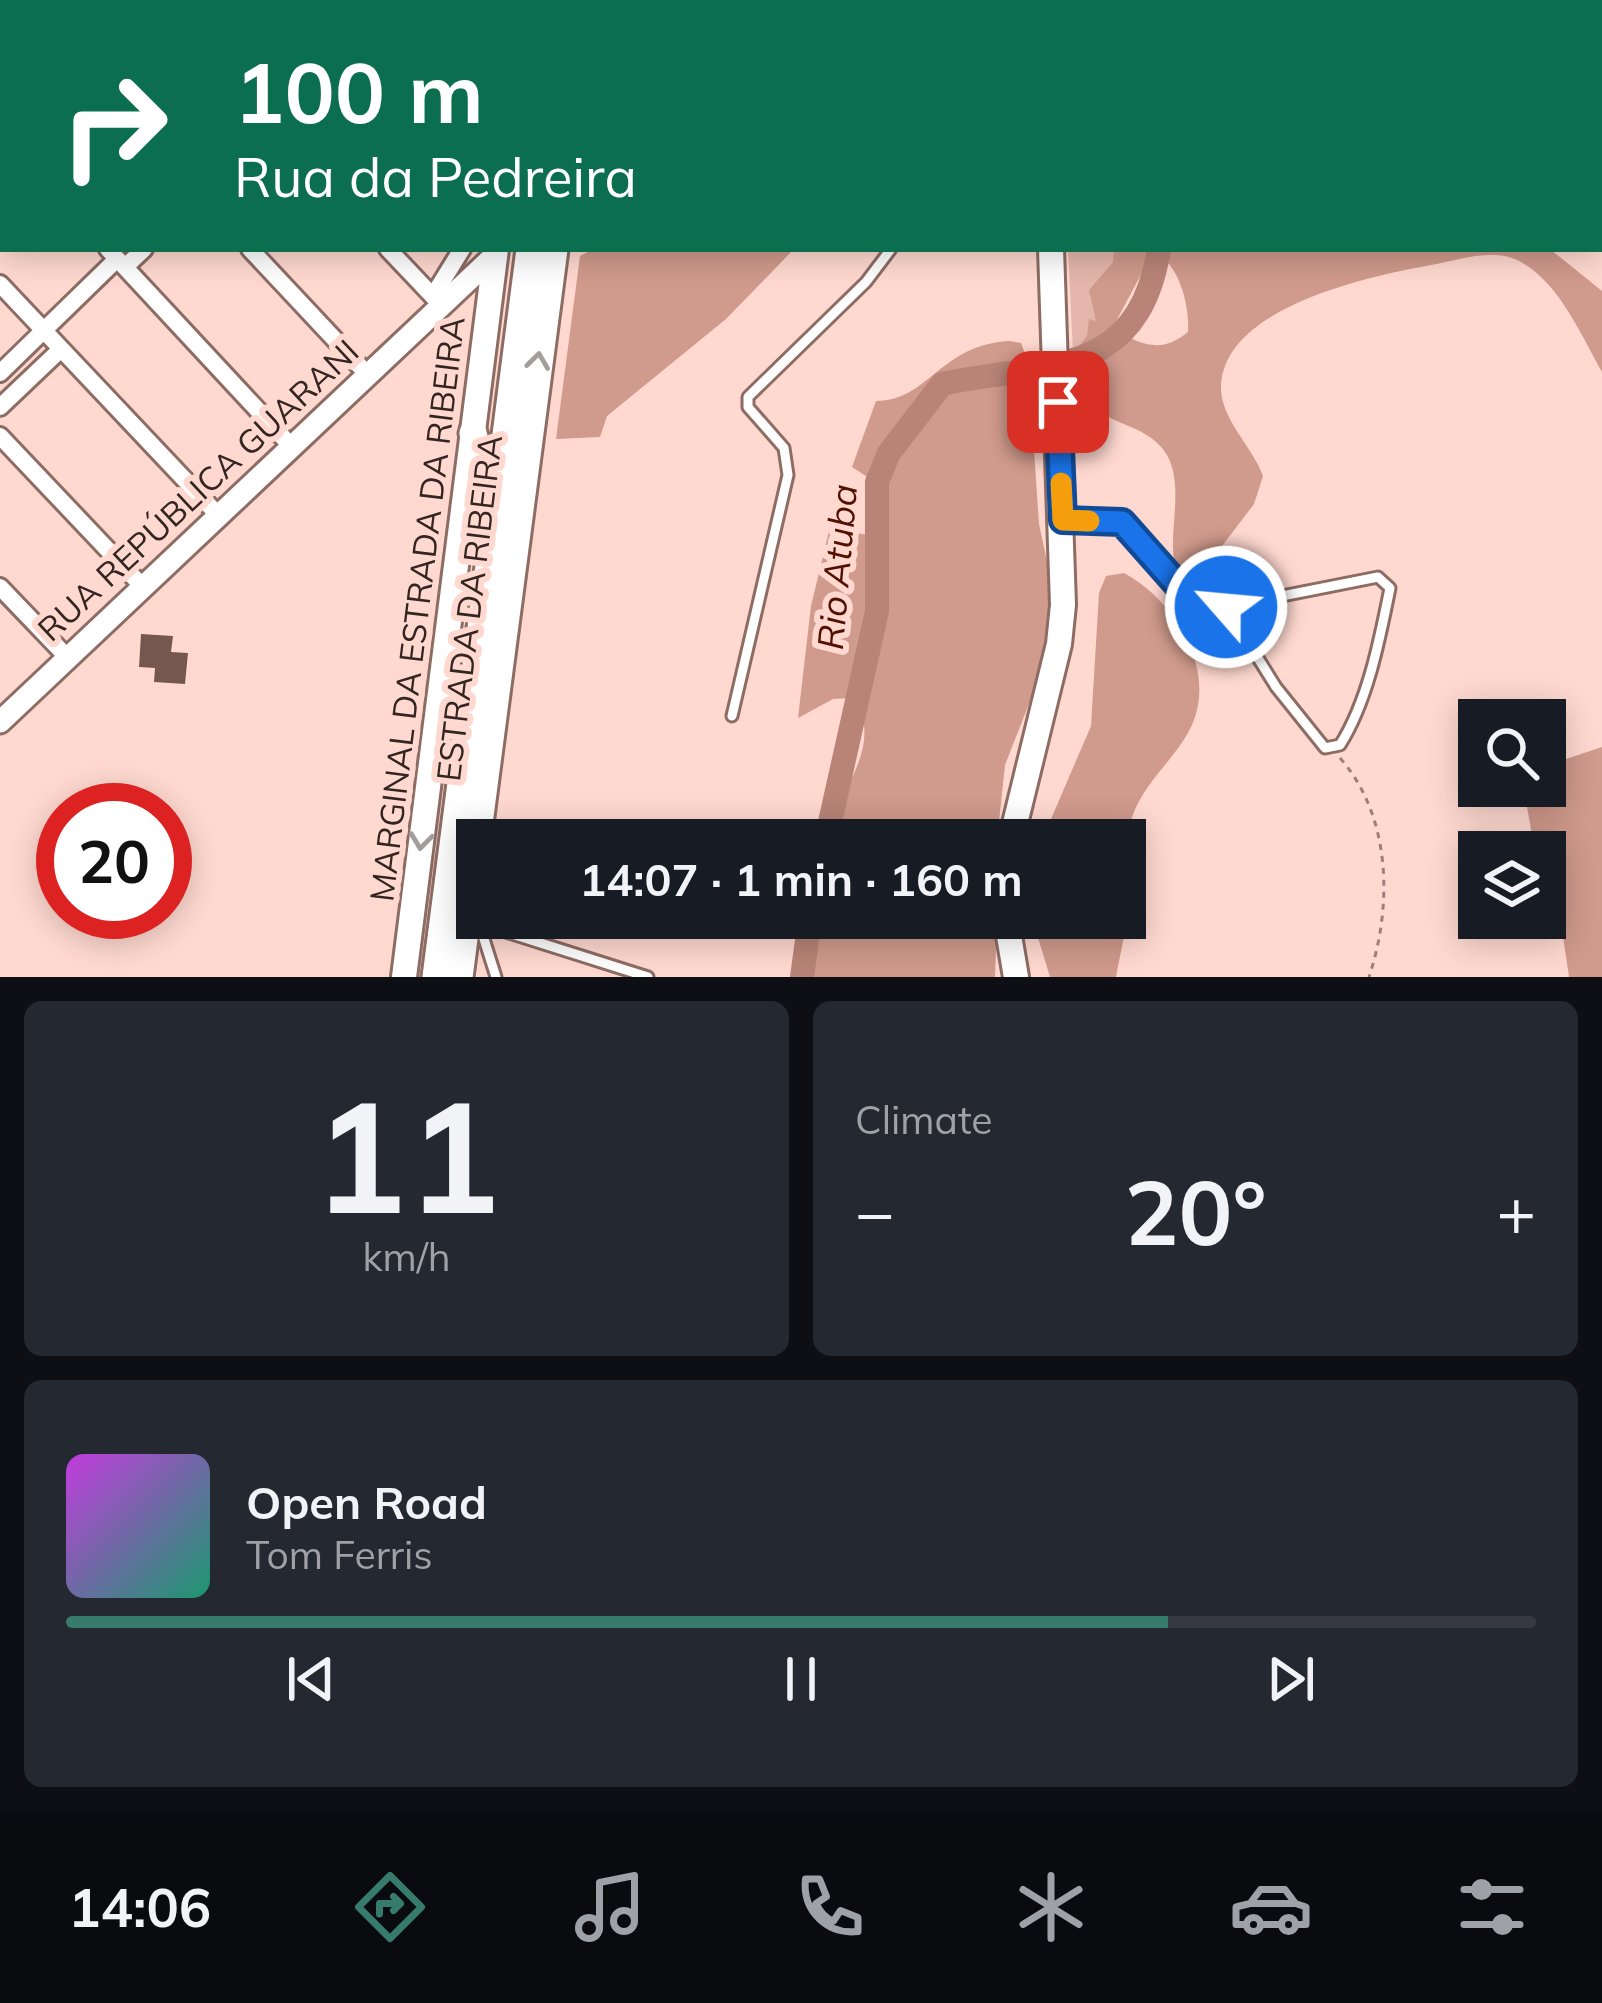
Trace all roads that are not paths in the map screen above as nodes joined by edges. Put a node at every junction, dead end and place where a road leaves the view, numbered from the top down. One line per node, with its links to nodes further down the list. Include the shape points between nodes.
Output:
1 (253, 252): 16 (street)
2 (391, 252): 11 (street)
3 (461, 252): 11 (street)
4 (496, 252): 11 (street, RUA REPÚBLICA GUARANI); 12 (main road, MARGINAL DA ESTRADA DA RIBEIRA)
5 (530, 252): 22 (main road, ESTRADA DA RIBEIRA)
6 (554, 252): 30 (main road, ESTRADA DA RIBEIRA, one-way to 6)
7 (889, 252): 28 (lane, via 748,397 784,448 788,476)
8 (1051, 252): 23 (main road)
9 (116, 258): 13 (street); 20 (street)
10 (0, 284): 13 (street)
11 (438, 301): 12 (street, via 467,298); 16 (street, RUA REPÚBLICA GUARANI)
12 (488, 317): 18 (main road, MARGINAL DA ESTRADA DA RIBEIRA)
13 (44, 330): 14 (street); 15 (street)
14 (61, 349): 17 (street); 21 (street)
15 (0, 373)
16 (368, 375): 20 (street, RUA REPÚBLICA GUARANI)
17 (0, 407)
18 (473, 433): 22 (main road); 36 (main road, MARGINAL DA ESTRADA DA RIBEIRA, one-way to 36)
19 (0, 436): 25 (street)
20 (292, 447): 21 (street, RUA REPÚBLICA GUARANI)
21 (219, 516): 25 (street, RUA REPÚBLICA GUARANI)
22 (494, 520): 37 (main road, ESTRADA DA RIBEIRA)
23 (1063, 520): 26 (lane, via 1122,522 1176,583); 31 (main road, via 1058,644)
24 (0, 587): 27 (street)
25 (143, 587): 27 (street, RUA REPÚBLICA GUARANI)
26 (1226, 607): 26 (lane, via 1385,581 1385,615 1352,726 1333,749 1276,687)
27 (68, 658): 29 (street, RUA REPÚBLICA GUARANI)
28 (732, 716)
29 (0, 722)
30 (485, 819)
31 (1016, 819)
32 (468, 939): 38 (main road, ESTRADA DA RIBEIRA)
33 (479, 939): 39 (lane)
34 (526, 939): 40 (lane)
35 (1010, 939): 41 (main road)
36 (404, 977)
37 (436, 977)
38 (459, 977)
39 (496, 977)
40 (648, 977)
41 (1016, 977)

